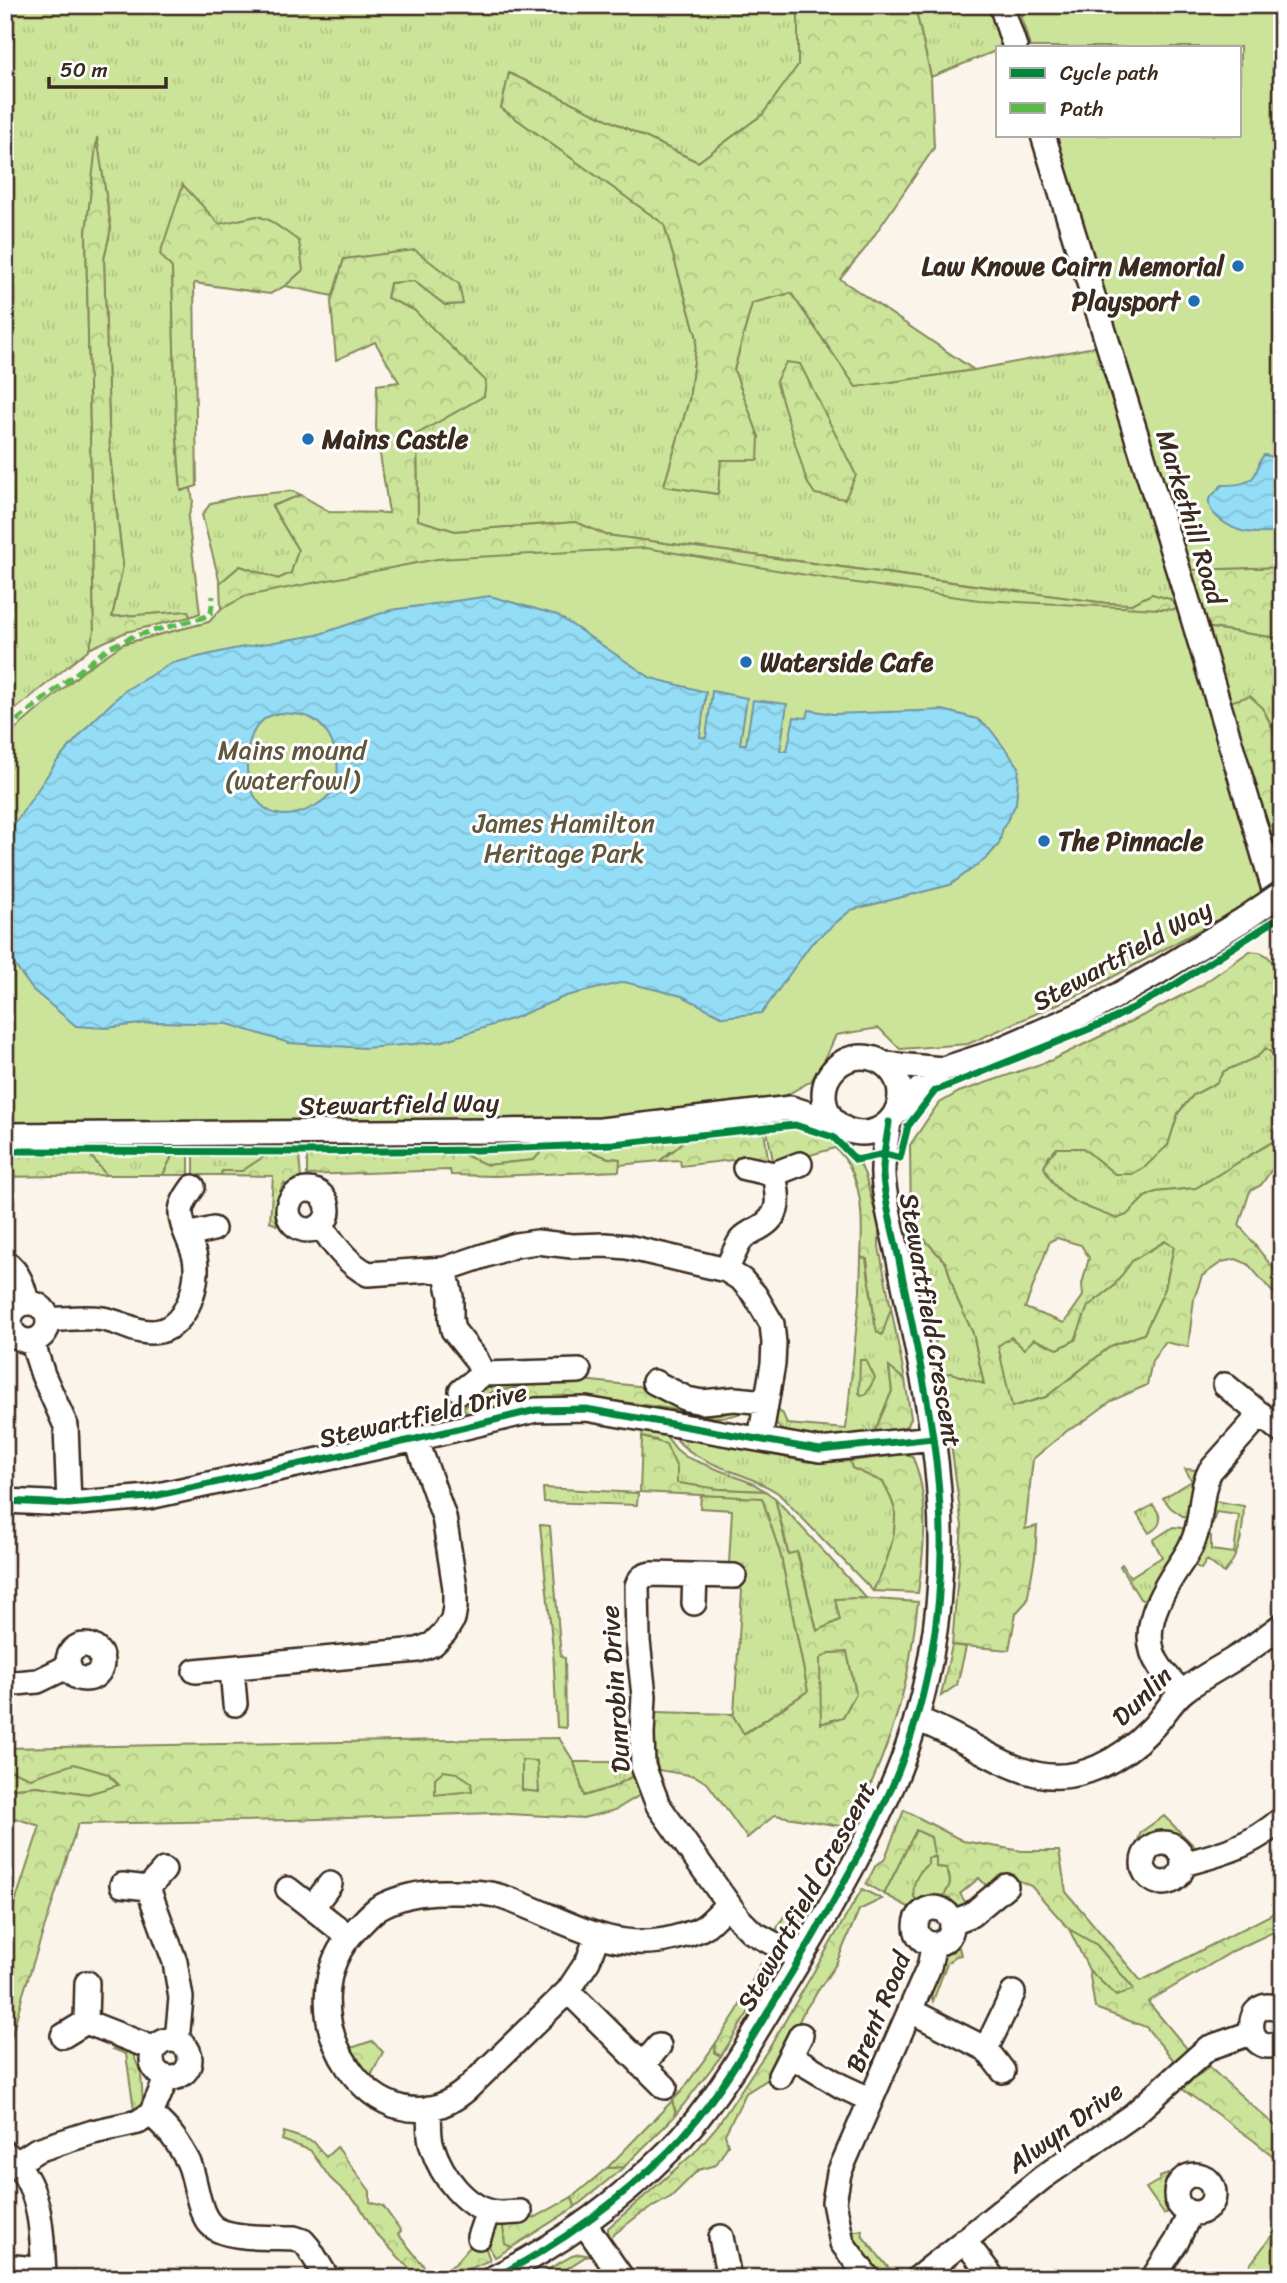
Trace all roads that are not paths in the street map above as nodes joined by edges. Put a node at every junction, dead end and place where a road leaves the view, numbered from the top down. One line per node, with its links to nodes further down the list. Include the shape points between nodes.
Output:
1 (1001, 5): 2 (street)
2 (1015, 46)
3 (1043, 136): 5 (street, Markethill Road)
4 (1282, 893): 7 (street, Stewartfield Way, bridge, via 1095,1008)
5 (1282, 916)
6 (885, 1064): 7 (street, Stewartfield Way); 8 (street, via 857,1057 833,1070); 10 (street, via 897,1078 901,1095)
7 (943, 1069): 10 (street, Stewartfield Way)
8 (826, 1082): 9 (street); 11 (street, via 827,1110)
9 (791, 1108): 11 (street, Stewartfield Way); 12 (street, Stewartfield Way, via 601,1130)
10 (893, 1117): 11 (street, via 867,1133); 16 (street, Stewartfield Crescent)
11 (845, 1127): 16 (street, Stewartfield Crescent)
12 (5, 1135)
13 (800, 1164): 15 (street)
14 (745, 1168): 15 (street)
15 (774, 1174): 23 (street, via 775,1215 741,1240)
16 (883, 1175): 36 (street, Stewartfield Crescent)
17 (193, 1187): 20 (street, via 181,1211)
18 (321, 1225): 22 (street, via 346,1258 368,1274)
19 (213, 1229): 20 (street)
20 (188, 1235): 25 (street, via 195,1283 182,1315 171,1327 145,1332 106,1319)
21 (5, 1262): 24 (street, via 22,1281)
22 (445, 1269): 23 (street, via 537,1242 627,1247); 29 (street, via 453,1330)
23 (726, 1270): 33 (street, via 755,1294 772,1324 774,1353)
24 (27, 1302): 25 (street, via 41,1307); 26 (street, via 13,1310)
25 (48, 1320): 27 (street, via 44,1334)
26 (8, 1326): 27 (street, via 18,1338)
27 (32, 1341): 40 (street, via 66,1426)
28 (579, 1371): 29 (street)
29 (483, 1374): 32 (street)
30 (654, 1382): 33 (street, via 702,1402)
31 (1225, 1385): 34 (street)
32 (461, 1391)
33 (765, 1402): 38 (street)
34 (1261, 1414): 35 (street); 49 (street, via 1205,1480 1197,1533 1162,1594 1148,1634 1159,1666)
35 (1282, 1432)
36 (933, 1438): 38 (street, Stewartfield Drive, via 820,1450); 51 (street, Stewartfield Crescent, via 941,1509 940,1572)
37 (416, 1439): 38 (street, Stewartfield Drive, via 536,1410 586,1409); 40 (street, Stewartfield Drive, via 149,1497); 46 (street, via 444,1517 453,1576 456,1608 445,1632 418,1650)
38 (760, 1439)
39 (5, 1501): 40 (street, Stewartfield Drive)
40 (69, 1504)
41 (695, 1575): 42 (street, Dunrobin Drive); 43 (street); 60 (street, Dunrobin Drive, via 651,1574 643,1576 637,1586 643,1766 658,1805)
42 (734, 1576)
43 (694, 1603)
44 (1282, 1625): 49 (street, Dunlin)
45 (69, 1666): 48 (street, via 38,1681)
46 (232, 1669): 47 (street); 50 (street)
47 (195, 1671)
48 (5, 1684)
49 (1182, 1692): 51 (street, Dunlin, via 1150,1731 1122,1754 1070,1776 1035,1774)
50 (234, 1704)
51 (916, 1719): 66 (street, Stewartfield Crescent, via 887,1797)
52 (1282, 1819): 53 (street, via 1227,1853)
53 (1183, 1864)
54 (164, 1870): 58 (street)
55 (330, 1884): 61 (street)
56 (122, 1885): 58 (street)
57 (1006, 1886): 62 (street, Brent Road, via 971,1915)
58 (148, 1888): 75 (street, via 175,1962 181,1998)
59 (288, 1889): 61 (street)
60 (727, 1905): 64 (street, via 704,1926 663,1940 634,1943); 66 (street, Dunrobin Drive, via 752,1932)
61 (312, 1908): 63 (street)
62 (952, 1922): 65 (street, Brent Road, via 949,1937); 65 (street, Brent Road, via 938,1909 920,1915 917,1931)
63 (348, 1936): 64 (street, via 376,1909 404,1897 478,1892); 86 (street, via 327,1984 330,2027 341,2058 368,2091 383,2100 405,2108)
64 (597, 1936): 68 (street, via 588,1961)
65 (934, 1944): 71 (street, Brent Road)
66 (800, 1958): 92 (street, Stewartfield Crescent, via 708,2104 672,2148)
67 (87, 1983): 72 (street)
68 (568, 1991): 81 (street); 86 (street, via 456,2099)
69 (1013, 1993): 79 (street)
70 (1282, 2010): 73 (street, via 1261,2008 1250,2023)
71 (911, 2011): 79 (street); 85 (street, Brent Road)
72 (86, 2022): 74 (street); 78 (street)
73 (1251, 2033): 76 (street, via 1262,2044); 95 (street, Alwyn Drive, via 1208,2048 1133,2115)
74 (63, 2036)
75 (177, 2041): 78 (street, via 164,2041); 83 (street, via 187,2048 189,2067 180,2076)
76 (1281, 2045)
77 (659, 2046): 81 (street)
78 (155, 2049): 83 (street, via 154,2066)
79 (986, 2049): 82 (street)
80 (791, 2056): 85 (street, Brent Road)
81 (642, 2066): 84 (street)
82 (1003, 2071)
83 (167, 2077): 87 (street)
84 (665, 2087)
85 (871, 2100): 102 (street, Brent Road, via 839,2173 834,2202 842,2243)
86 (429, 2108): 89 (street, via 431,2144 439,2164 453,2187)
87 (151, 2114): 88 (street, via 138,2122); 98 (street, via 174,2134 190,2164 205,2216 216,2229 303,2241)
88 (11, 2158): 97 (street, via 39,2210)
89 (488, 2211): 90 (street); 93 (street)
90 (520, 2212)
91 (1190, 2213): 105 (street)
92 (584, 2223): 99 (street, Stewartfield Crescent); 100 (street)
93 (480, 2237)
94 (721, 2237): 101 (street)
95 (964, 2240): 103 (street, Alwyn Drive); 104 (street)
96 (5, 2266): 97 (street)
97 (44, 2274)
98 (319, 2275)
99 (493, 2278)
100 (622, 2278)
101 (729, 2278)
102 (868, 2278)
103 (918, 2278)
104 (993, 2278)
105 (1153, 2278)

